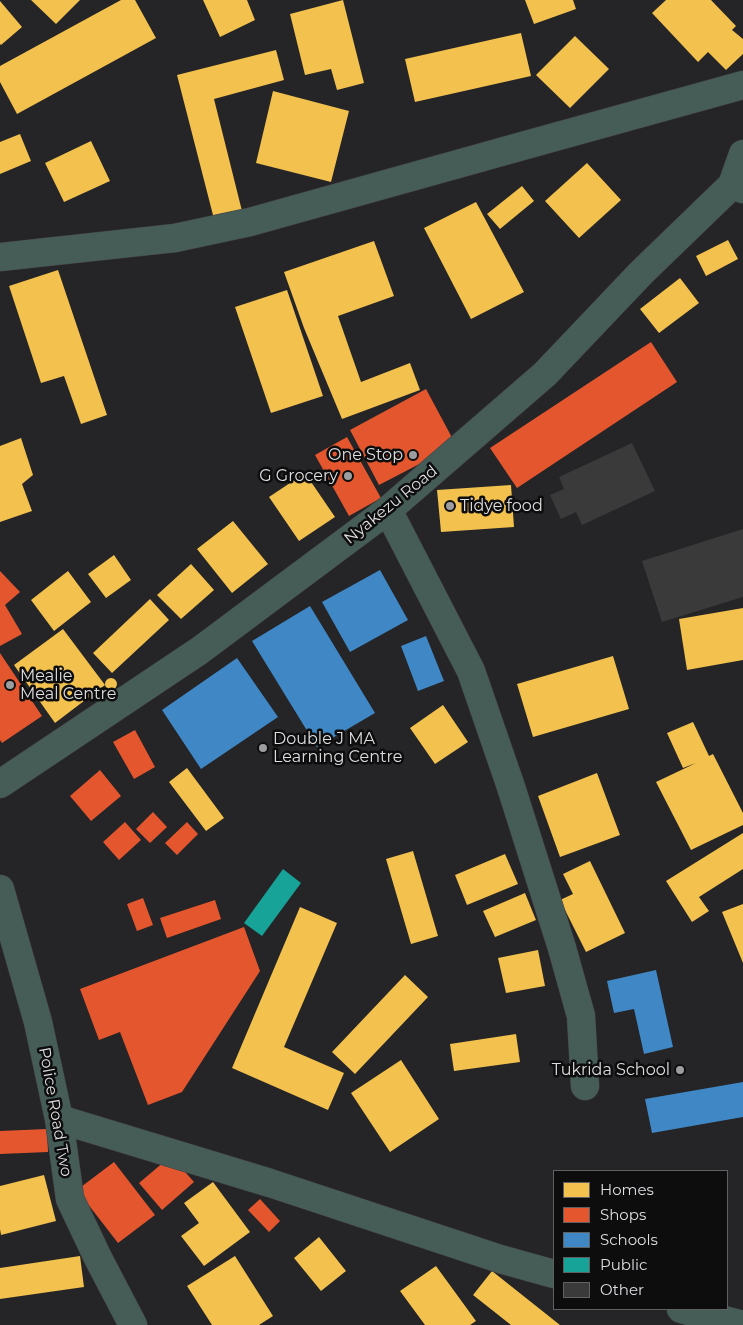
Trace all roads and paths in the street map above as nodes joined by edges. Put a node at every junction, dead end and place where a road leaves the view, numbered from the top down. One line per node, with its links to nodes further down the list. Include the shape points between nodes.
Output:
1 (743, 85): 4 (street, via 250,222 174,238)
2 (743, 154): 3 (street)
3 (738, 187): 5 (street, Nyakezu Road, via 641,273 545,374)
4 (0, 257)
5 (388, 510): 6 (street, Nyakezu Road, via 199,651); 8 (street, via 471,671 512,787 581,1016)
6 (0, 784)
7 (0, 890): 9 (street, Police Road Two, via 38,1022)
8 (585, 1086)
9 (59, 1120): 10 (street, via 270,1183); 12 (street, Police Road Two, via 70,1199)
10 (553, 1274)
11 (685, 1310): 13 (street)
12 (133, 1325)
13 (743, 1325)

